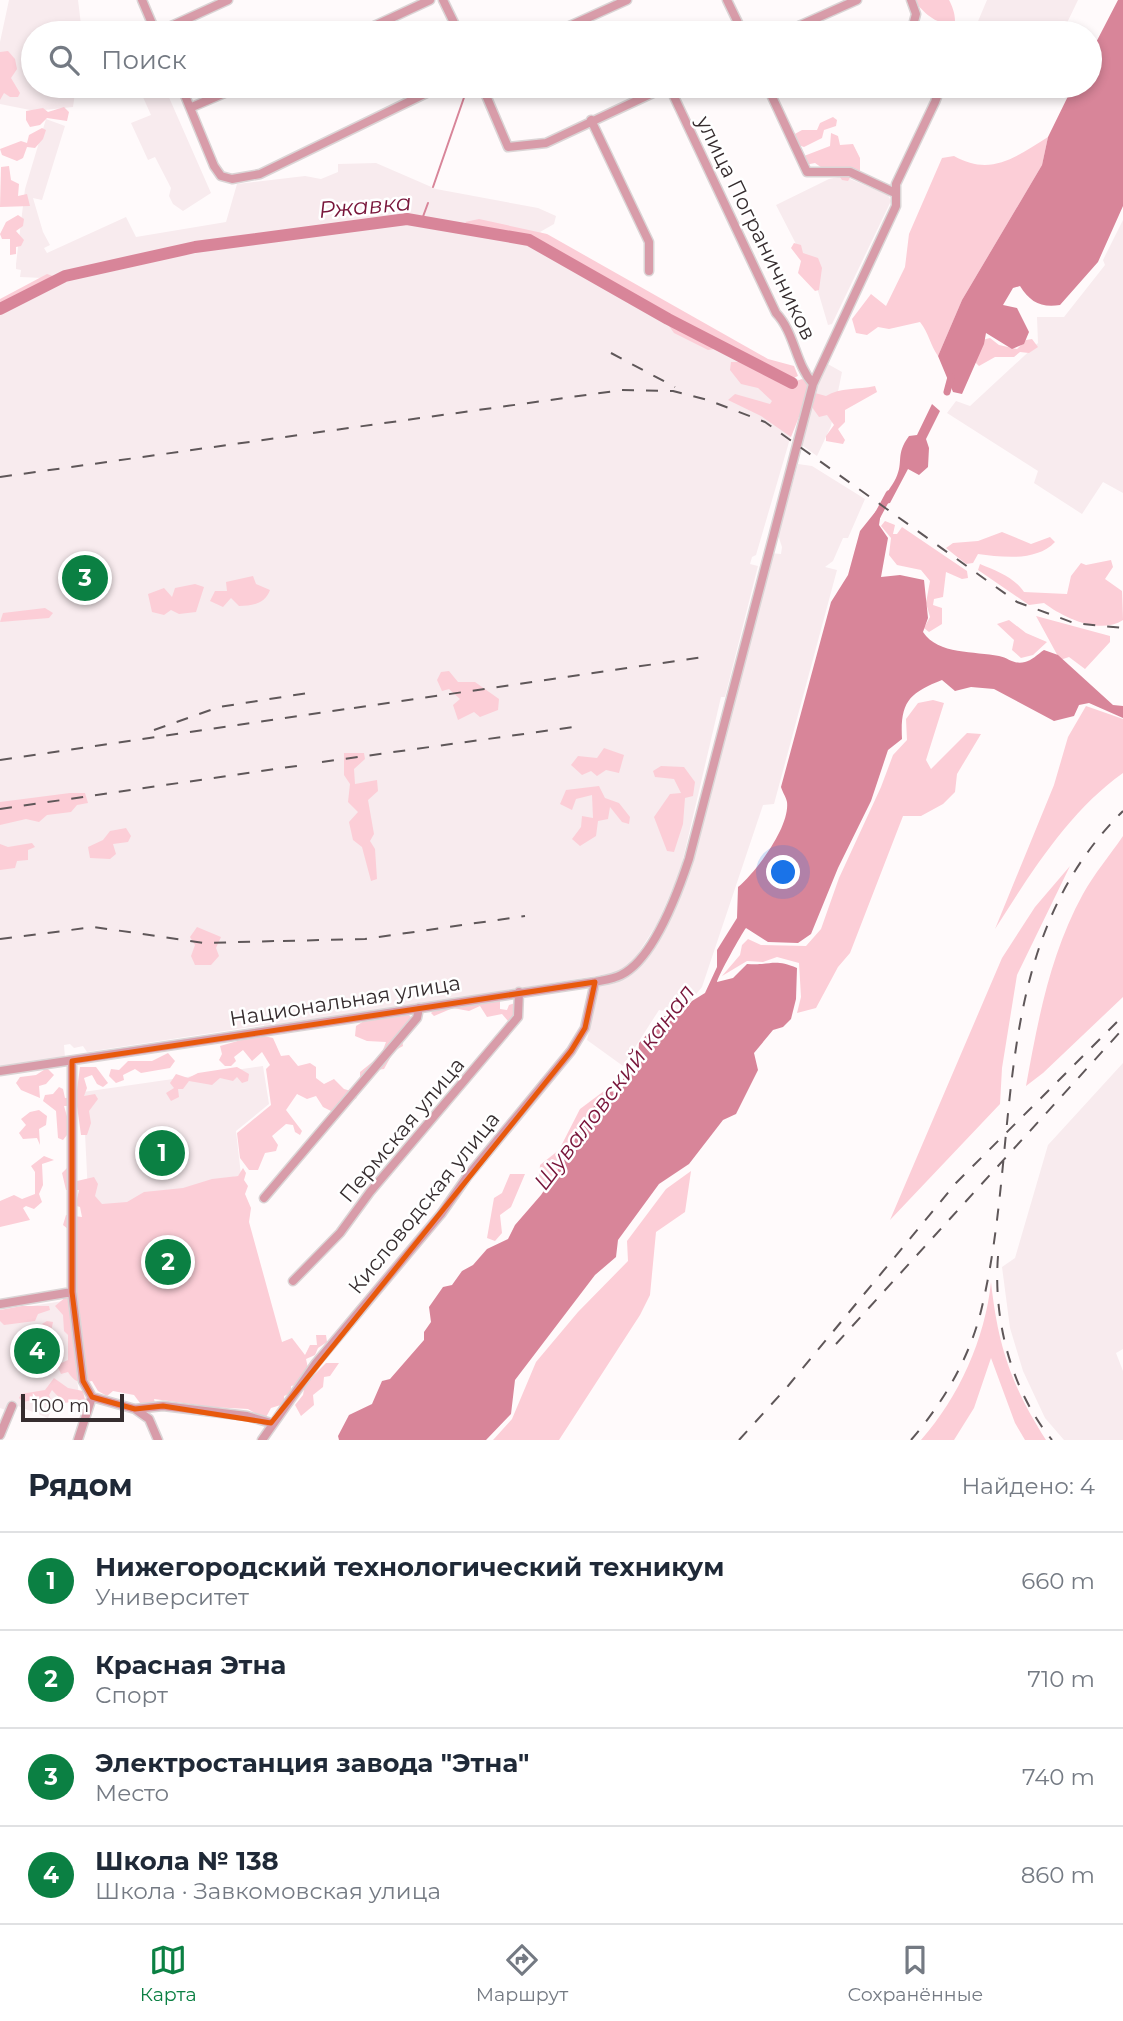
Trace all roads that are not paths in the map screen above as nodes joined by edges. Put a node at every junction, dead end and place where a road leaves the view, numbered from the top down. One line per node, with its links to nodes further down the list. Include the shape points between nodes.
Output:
1 (142, 0): 9 (street)
2 (229, 0): 10 (street)
3 (430, 0): 11 (street)
4 (443, 0): 12 (street)
5 (627, 0): 13 (street)
6 (727, 0): 14 (street)
7 (857, 0): 15 (street)
8 (912, 0): 16 (street)
9 (151, 21)
10 (183, 21)
11 (385, 21)
12 (453, 21)
13 (581, 21)
14 (737, 21)
15 (810, 21)
16 (914, 21)
17 (187, 98): 25 (street)
18 (213, 98): 25 (street)
19 (416, 98): 25 (street, via 260,174 232,179 221,176 214,166)
20 (487, 98): 26 (street, via 508,147 534,146)
21 (641, 98): 26 (street)
22 (674, 98): 29 (street, улица Пограничников)
23 (773, 98): 27 (street, via 807,172 849,172)
24 (937, 98): 27 (street)
25 (192, 107)
26 (591, 120): 28 (street, via 649,242)
27 (894, 192): 29 (street, via 895,206)
28 (649, 271)
29 (813, 384): 30 (street, Национальная улица, via 689,859 661,927 640,959 622,975)
30 (595, 982): 31 (street, Национальная улица); 42 (street, Кисловодская улица, via 586,1028 571,1051)
31 (519, 992): 32 (street, Национальная улица); 36 (street, Пермская улица, via 518,1017 340,1233)
32 (419, 1008): 33 (street, Национальная улица); 35 (street, via 417,1018)
33 (72, 1061): 34 (street, Национальная улица); 37 (street)
34 (0, 1072)
35 (264, 1198)
36 (293, 1281)
37 (72, 1292): 38 (street); 39 (street, via 83,1381)
38 (0, 1304)
39 (92, 1397): 41 (street); 44 (street)
40 (12, 1406): 43 (street)
41 (135, 1409): 42 (street, via 163,1406); 45 (street, via 149,1419)
42 (271, 1423): 46 (street, Кисловодская улица)
43 (0, 1435)
44 (78, 1440)
45 (158, 1440)
46 (262, 1440)

